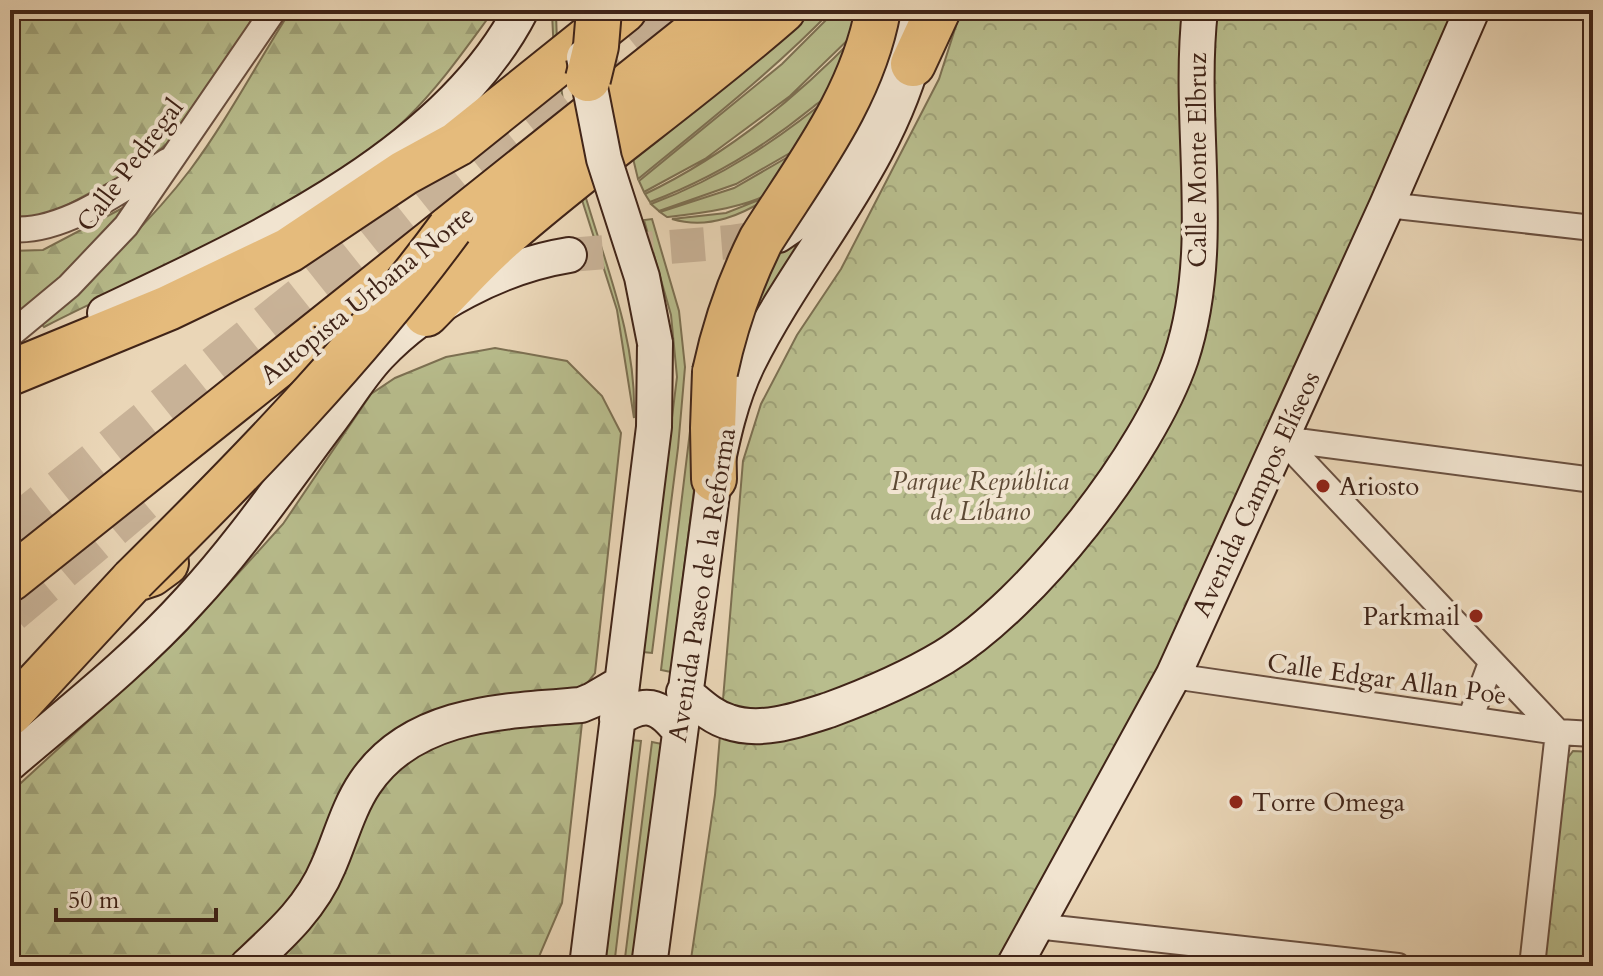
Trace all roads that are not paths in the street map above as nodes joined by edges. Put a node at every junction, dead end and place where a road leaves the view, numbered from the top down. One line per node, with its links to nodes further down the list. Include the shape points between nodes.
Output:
1 (274, 10): 17 (street, Calle Pedregal)
2 (521, 10): 28 (main road, via 467,86 351,182 239,248 31,347)
3 (580, 10): 16 (main road, bridge)
4 (598, 10): 16 (highway, bridge); 18 (highway, via 472,108)
5 (624, 10): 18 (highway, via 457,144)
6 (683, 10): 36 (highway, Autopista Urbana Norte)
7 (723, 10): 20 (highway, Autopista Urbana Norte)
8 (783, 10): 25 (highway, via 500,239)
9 (878, 10): 29 (highway, bridge, via 866,55 838,118 750,261 729,314)
10 (900, 10): 15 (main road)
11 (925, 10): 15 (main road)
12 (938, 10): 15 (highway)
13 (1200, 10): 42 (main road, Calle Monte Elbruz, via 1196,51 1201,236 1196,296 1169,387 1111,485 1006,607 944,656 911,674 839,706 764,725 730,723)
14 (1472, 10): 19 (main road, Avenida Campos Elíseos)
15 (901, 64): 23 (main road, via 827,188); 29 (main road, via 895,114 875,155 834,225)
16 (588, 79): 41 (main road, bridge, via 604,159 650,309 656,370 654,427)
17 (175, 155): 22 (street, via 71,216 39,229); 26 (street, Calle Pedregal, via 126,226 69,286)
18 (404, 173): 30 (highway, via 259,266)
19 (1387, 205): 21 (street); 31 (main road, Avenida Campos Elíseos)
20 (450, 228): 32 (highway, bridge, via 375,326); 37 (highway, Autopista Urbana Norte, bridge)
21 (1593, 228)
22 (10, 229)
23 (778, 235)
24 (569, 255): 25 (main road, via 514,268)
25 (426, 314): 27 (main road)
26 (10, 335)
27 (379, 355): 35 (highway, via 350,373); 49 (main road, via 188,603)
28 (10, 366)
29 (732, 368): 33 (highway)
30 (10, 373)
31 (1282, 439): 34 (street); 39 (street); 40 (main road, Avenida Campos Elíseos)
32 (254, 460): 35 (highway, bridge); 38 (highway, bridge)
33 (714, 479): 42 (main road, Avenida Paseo de la Reforma)
34 (1593, 480)
35 (223, 507): 38 (highway, via 168,561)
36 (10, 546)
37 (10, 579)
38 (133, 580): 43 (highway)
39 (1491, 663): 45 (street); 47 (street)
40 (1173, 676): 45 (street, Calle Edgar Allan Poe); 50 (main road, Avenida Campos Elíseos)
41 (622, 683): 44 (main road); 51 (main road, via 581,705 476,715 400,745 364,784 328,869 303,910)
42 (684, 692): 46 (main road, Avenida Paseo de la Reforma)
43 (10, 713)
44 (617, 719): 46 (main road, via 634,708 651,707); 52 (main road)
45 (1470, 719): 47 (street, Calle Edgar Allan Poe)
46 (679, 730): 53 (main road, Avenida Paseo de la Reforma)
47 (1558, 732): 48 (street, Calle Edgar Allan Poe); 56 (street)
48 (1593, 734)
49 (10, 763)
50 (1036, 926): 54 (main road, Avenida Campos Elíseos); 55 (street)
51 (247, 966)
52 (587, 966)
53 (649, 966)
54 (1014, 966)
55 (1398, 966)
56 (1532, 966)

